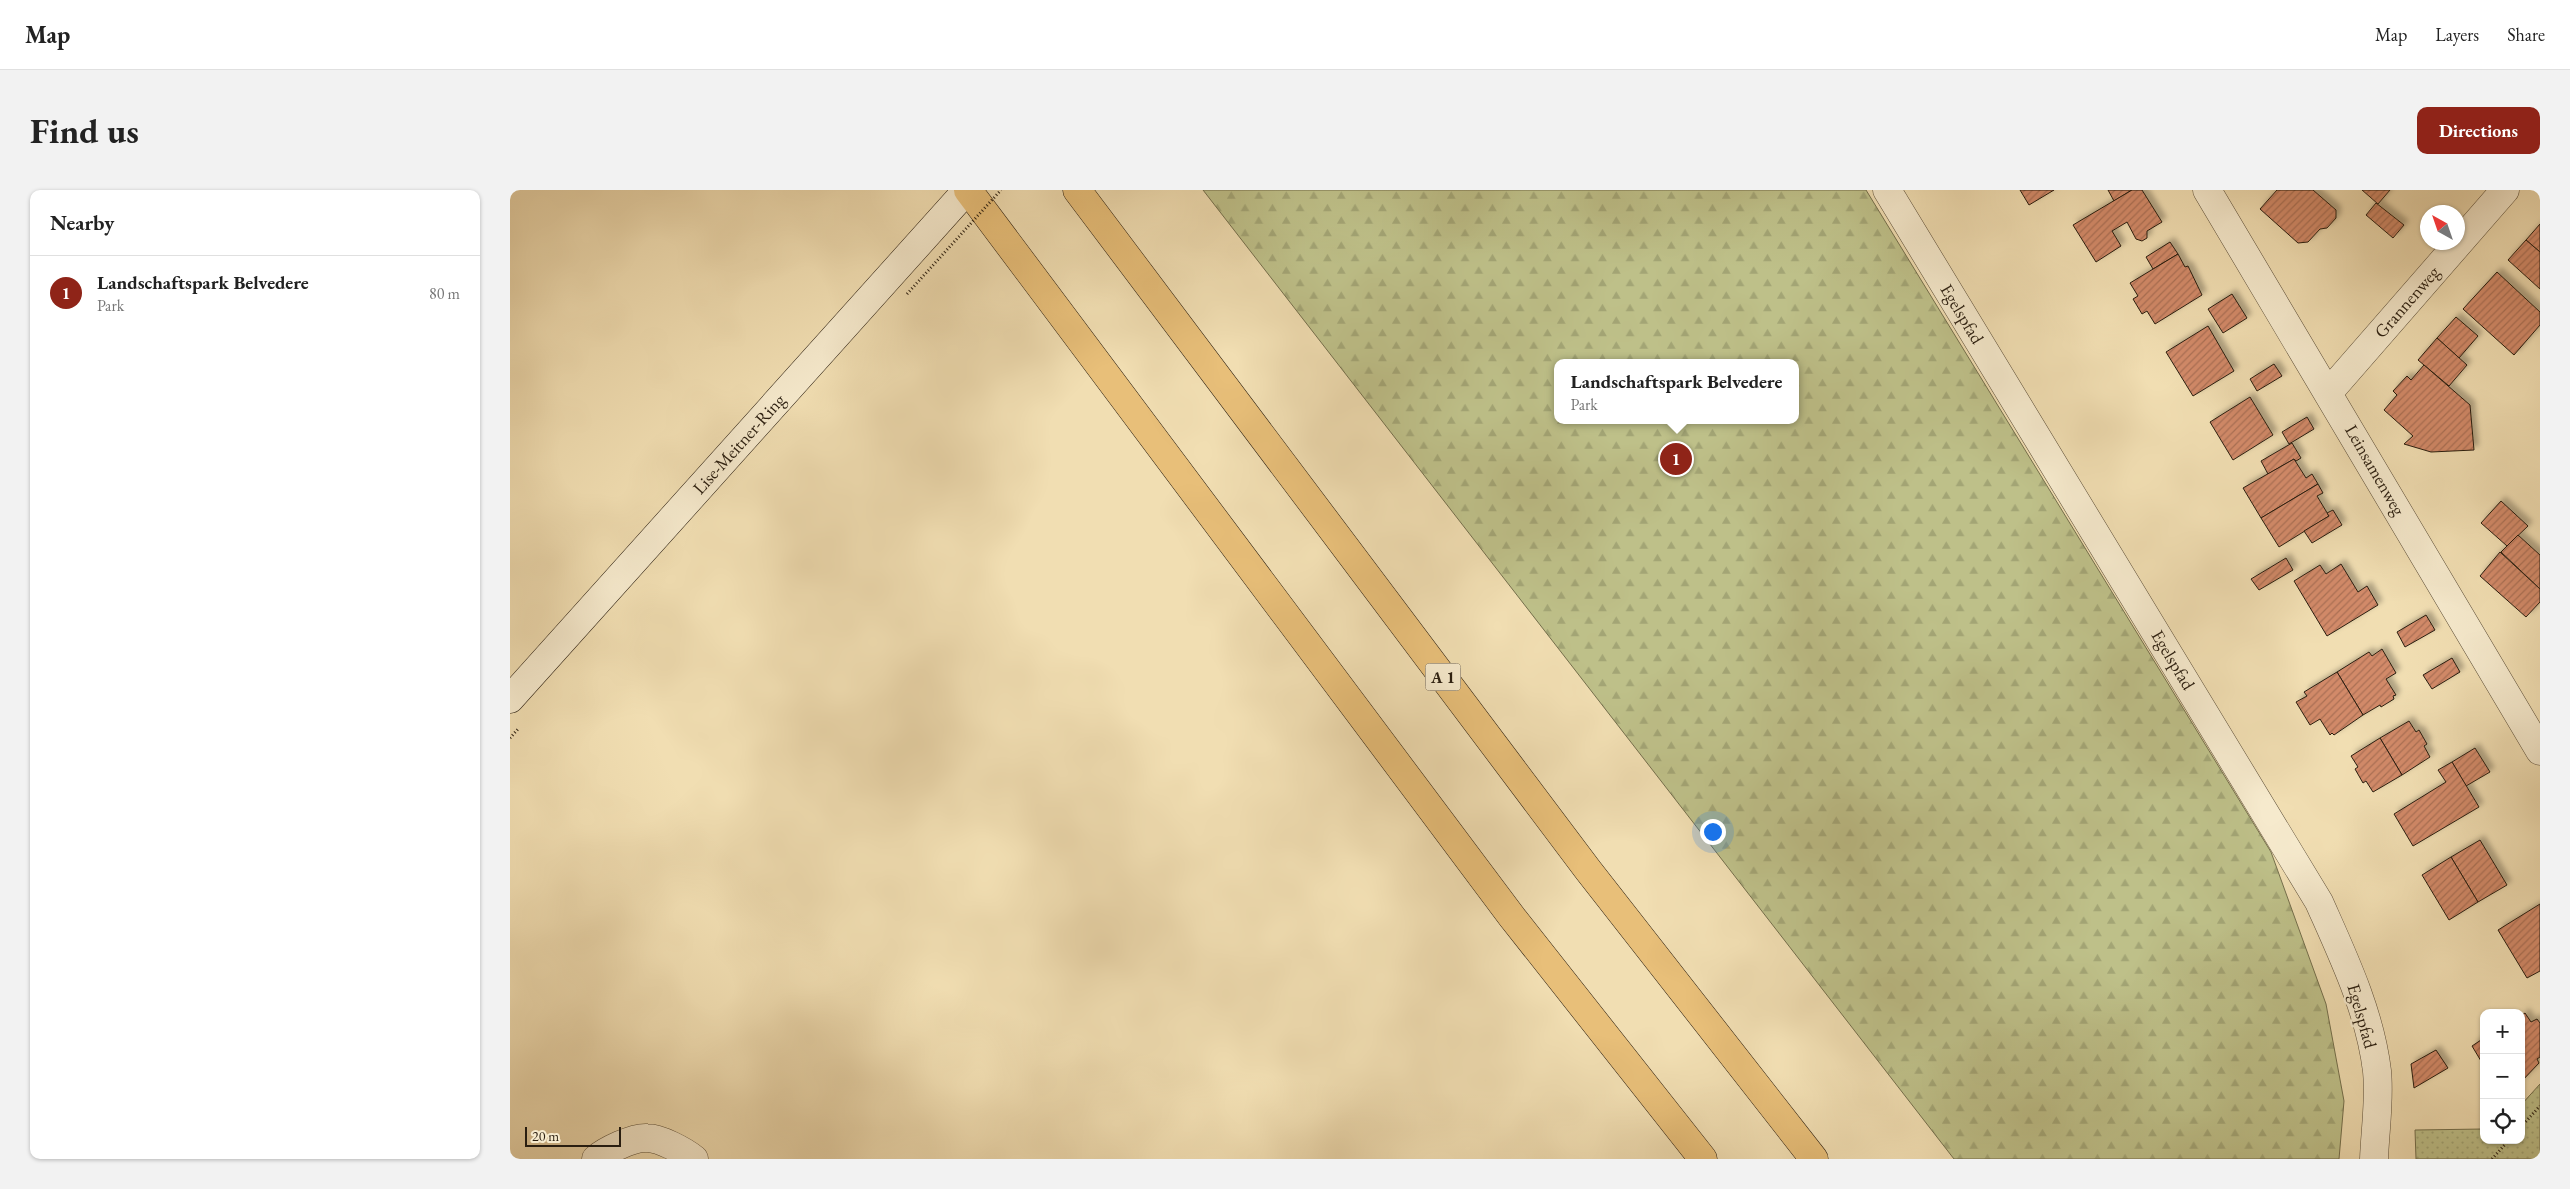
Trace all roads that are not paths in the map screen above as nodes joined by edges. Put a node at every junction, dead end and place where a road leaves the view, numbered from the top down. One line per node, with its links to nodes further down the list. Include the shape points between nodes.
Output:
1 (967, 190): 7 (street, Lise-Meitner-Ring, via 898,286); 11 (highway, via 1512,917)
2 (1077, 190): 12 (highway, A 1, via 1576,854)
3 (1887, 190): 13 (street, Egelspfad, via 2319,902 2368,1026 2377,1072)
4 (2207, 190): 6 (street, Leinsamenweg)
5 (2505, 190): 6 (street, Grannenweg)
6 (2329, 392): 8 (street, Leinsamenweg)
7 (510, 699)
8 (2540, 751)
9 (596, 1159): 10 (street, via 606,1150 646,1138 684,1151)
10 (694, 1159)
11 (1703, 1159)
12 (1814, 1159)
13 (2374, 1159)

